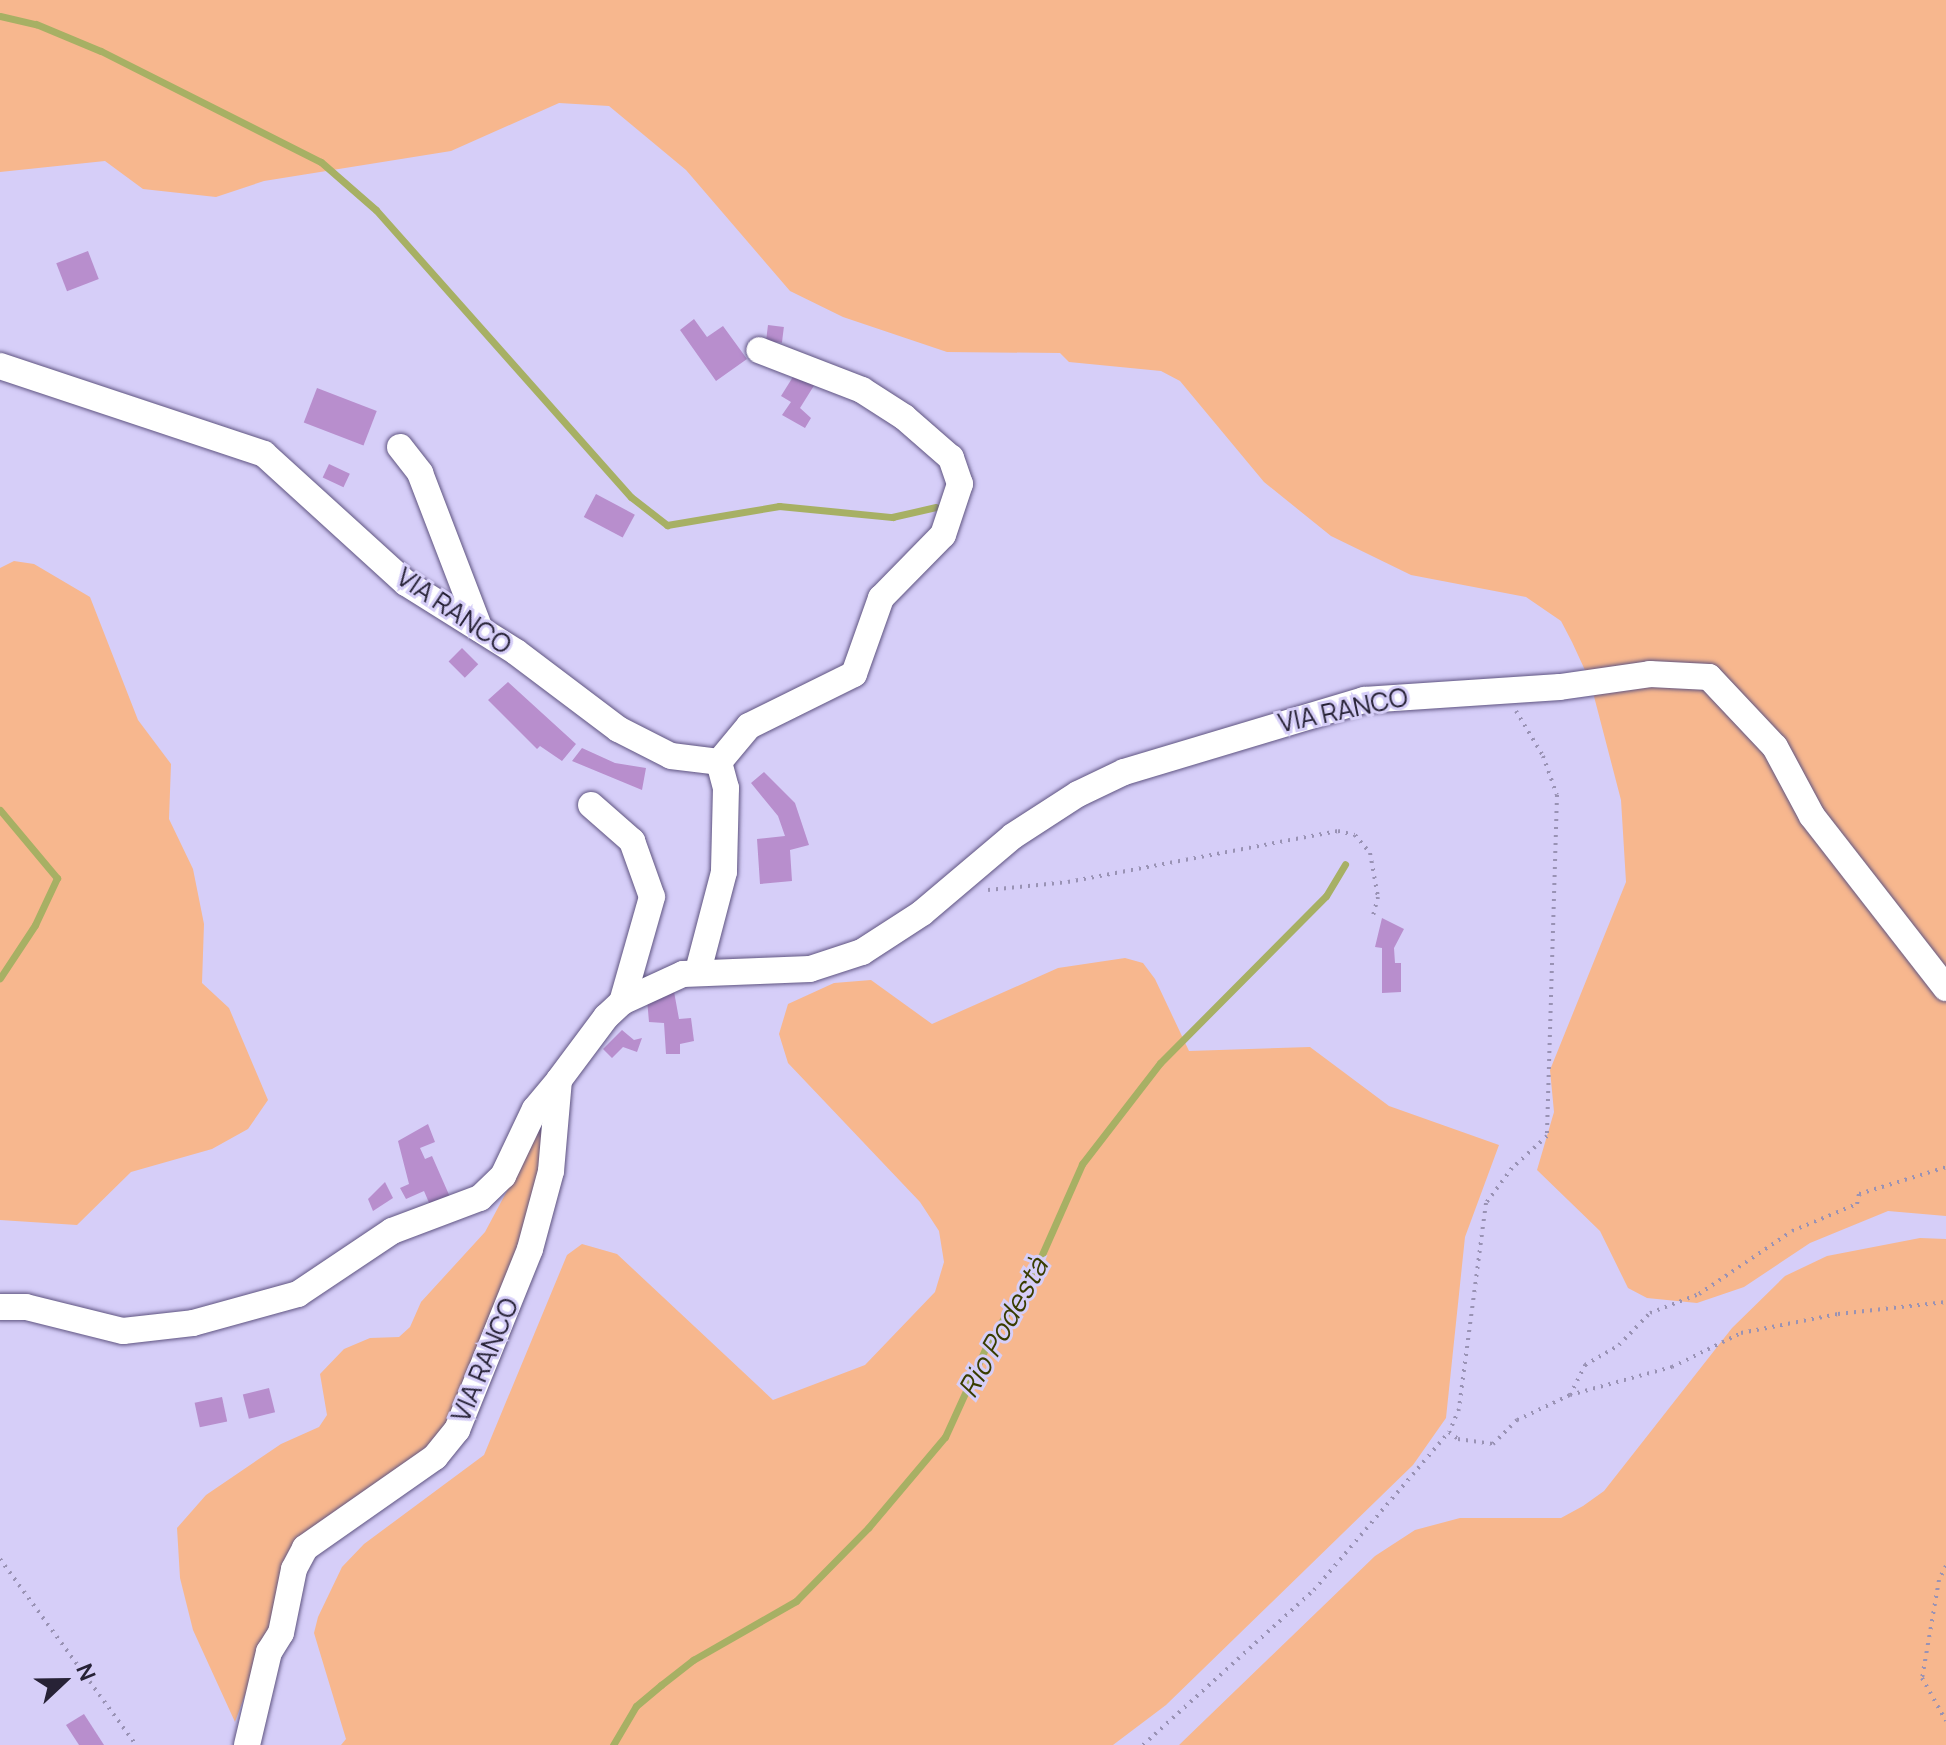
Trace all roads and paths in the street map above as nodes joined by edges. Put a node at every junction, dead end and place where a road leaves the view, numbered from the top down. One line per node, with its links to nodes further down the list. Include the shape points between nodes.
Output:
1 (759, 350): 6 (street, via 862,390 904,417 951,458 960,484 943,535 881,598 854,674 749,726)
2 (0, 366): 4 (street, VIA RANCO, via 264,454 406,583)
3 (400, 447): 4 (street, via 420,473)
4 (480, 629): 6 (street, VIA RANCO, via 618,729 671,756)
5 (1517, 689): 8 (street, VIA RANCO, via 1364,700 1124,772 1078,794); 11 (street, VIA RANCO, via 1650,674 1709,677 1775,747 1812,816); 18 (path, via 1513,706 1543,756 1557,795 1546,1029 1547,1136 1512,1168 1486,1203 1459,1409)
6 (719, 762): 10 (street, via 726,777 724,872)
7 (591, 805): 12 (street, via 632,841 652,897)
8 (955, 880): 9 (path, via 975,889 1003,891 1338,831 1355,835 1370,853 1378,897); 10 (street, VIA RANCO, via 922,913 862,952 810,969)
9 (1372, 919)
10 (698, 971): 12 (street, VIA RANCO)
11 (1946, 988)
12 (622, 1002): 13 (street, VIA RANCO)
13 (559, 1080): 16 (street, via 535,1109 503,1176 480,1198 392,1231 298,1294 193,1323 123,1331 26,1307); 23 (street, VIA RANCO, via 551,1171 530,1249 457,1430 435,1457 305,1548 294,1569 281,1633 269,1652)
14 (1946, 1167): 17 (path, via 1859,1194 1857,1204 1792,1231 1699,1294 1650,1313 1619,1345 1585,1365)
15 (1946, 1302): 17 (path, via 1838,1314 1741,1333 1672,1367)
16 (0, 1307)
17 (1570, 1395): 18 (path, via 1517,1420 1493,1444 1458,1439)
18 (1449, 1432): 24 (path, via 1314,1590)
19 (0, 1559): 22 (path)
20 (1946, 1566): 21 (path, via 1922,1678)
21 (1946, 1721)
22 (136, 1745)
23 (247, 1745)
24 (1143, 1745)

